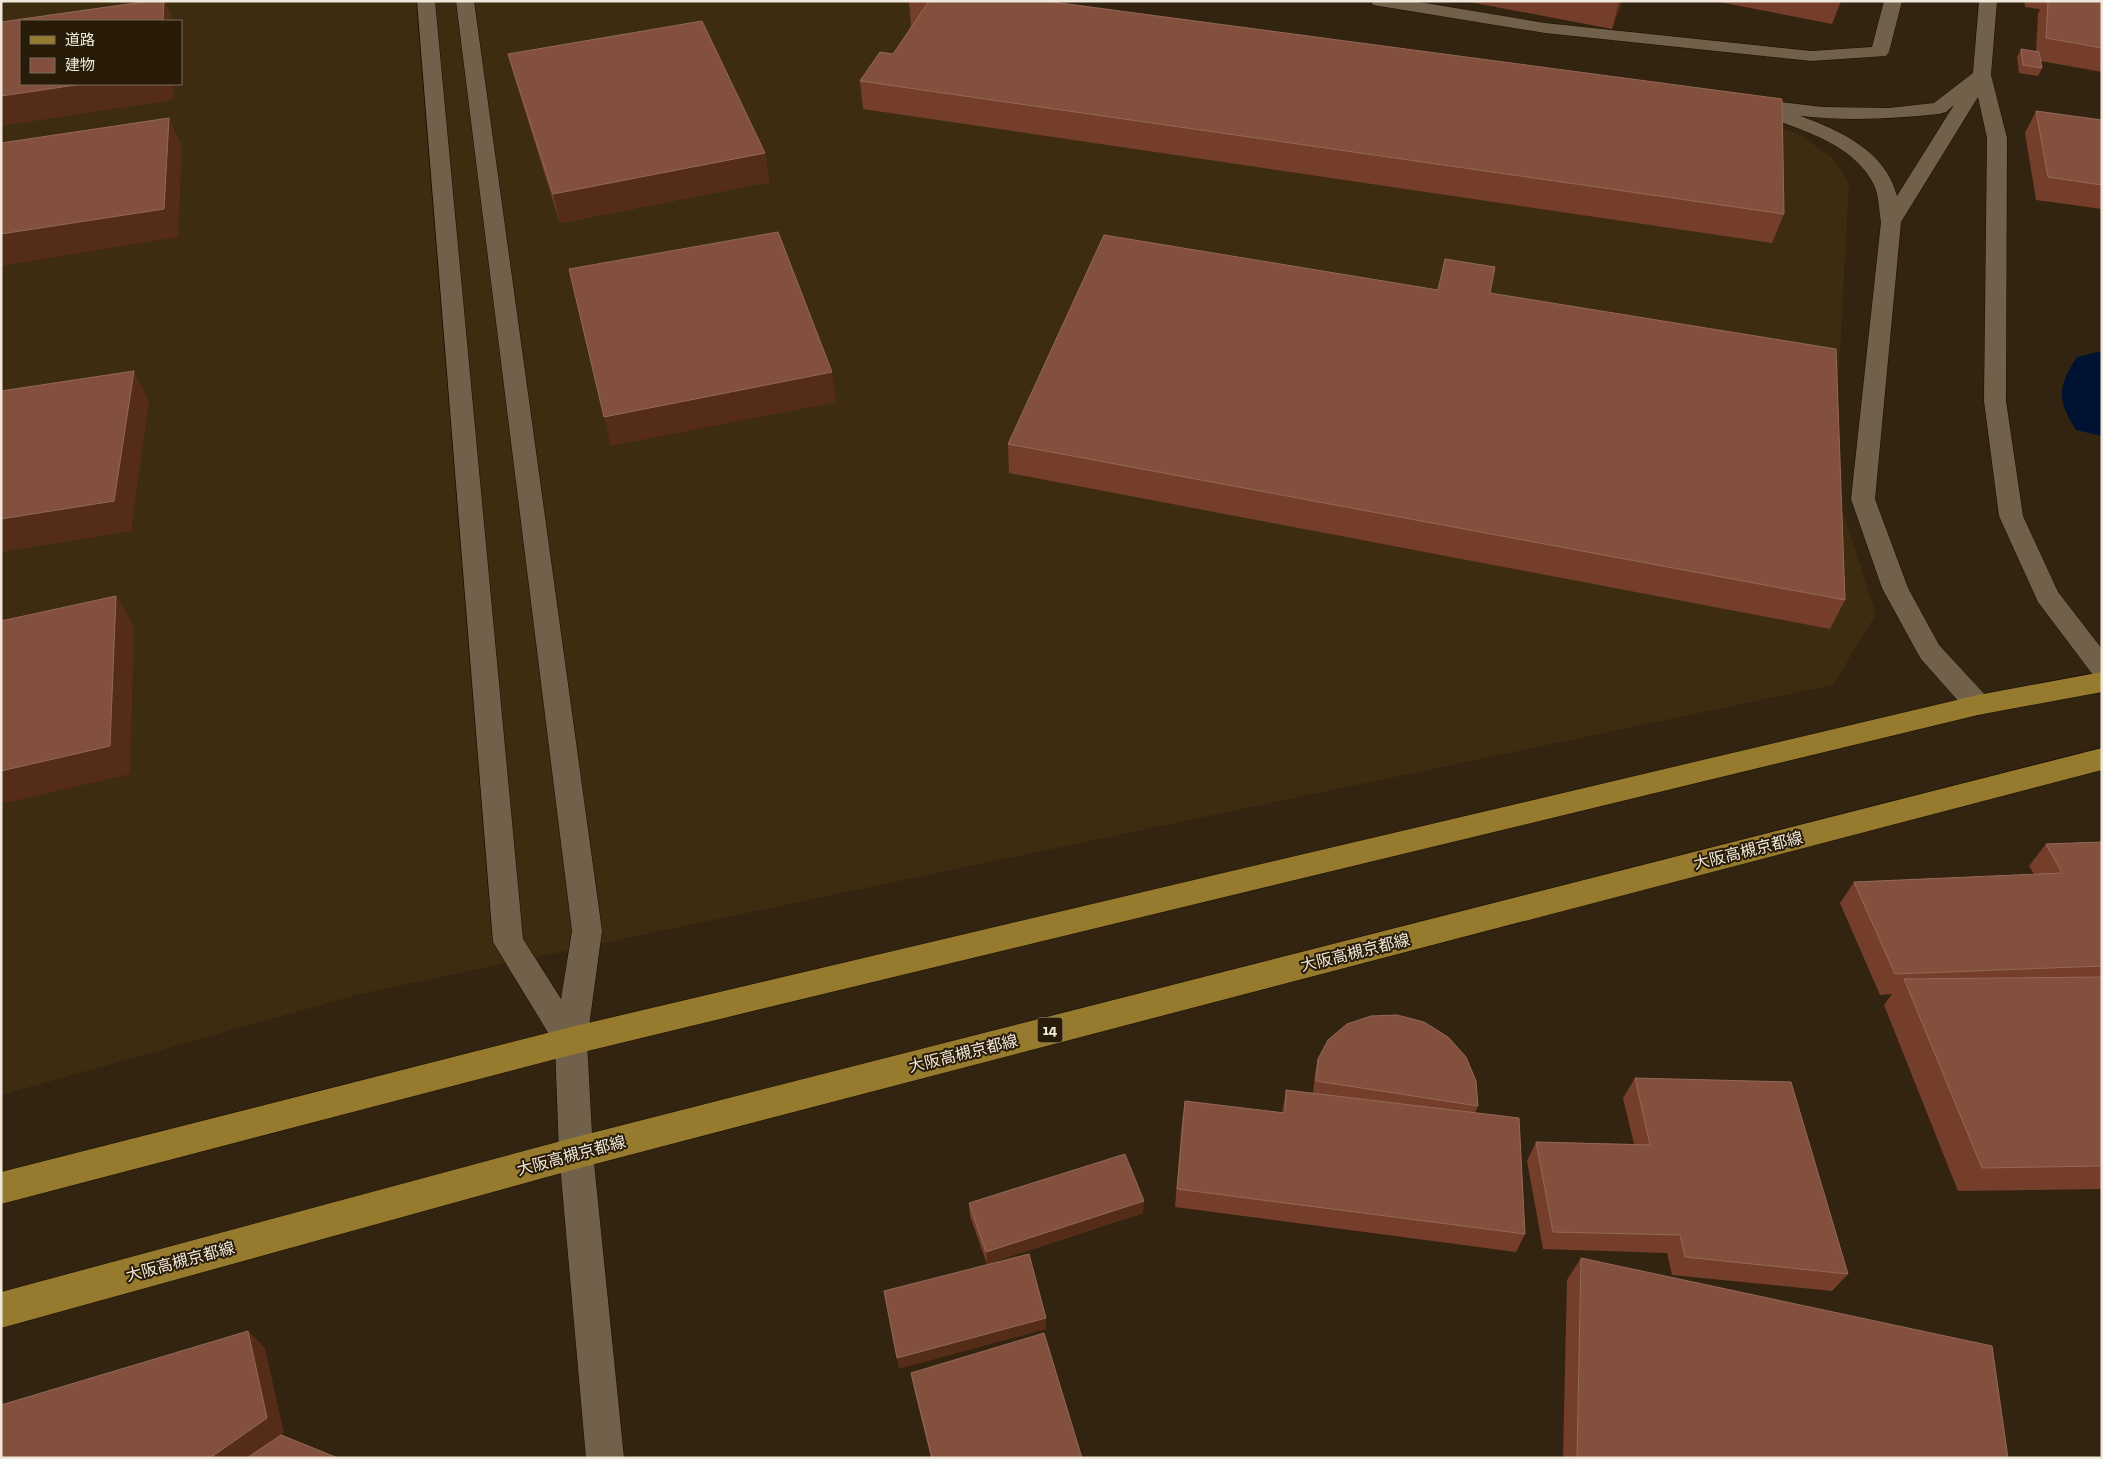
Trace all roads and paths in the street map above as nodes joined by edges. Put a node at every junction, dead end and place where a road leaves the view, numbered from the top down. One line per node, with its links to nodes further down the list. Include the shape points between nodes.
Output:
1 (426, 1): 12 (street, via 508,942)
2 (464, 1): 12 (street, via 587,931)
3 (1379, 1): 4 (street, via 1545,28 1810,56 1880,52)
4 (1893, 1)
5 (1988, 1): 6 (street)
6 (1982, 75): 7 (street); 7 (street, via 1939,108 1888,114 1823,113 1741,104 1842,141 1870,162 1885,189); 8 (street, via 1996,138 1996,401 2011,516 2047,596)
7 (1891, 222): 10 (street, via 1863,499 1895,588 1930,652)
8 (2102, 668)
9 (2102, 682): 10 (main road)
10 (1978, 705): 12 (main road)
11 (2102, 759): 13 (main road, 大阪高槻京都線 / 14)
12 (571, 1042): 13 (street); 14 (main road)
13 (576, 1153): 15 (main road, 大阪高槻京都線 / 14); 16 (street)
14 (1, 1188)
15 (1, 1310)
16 (605, 1458)

